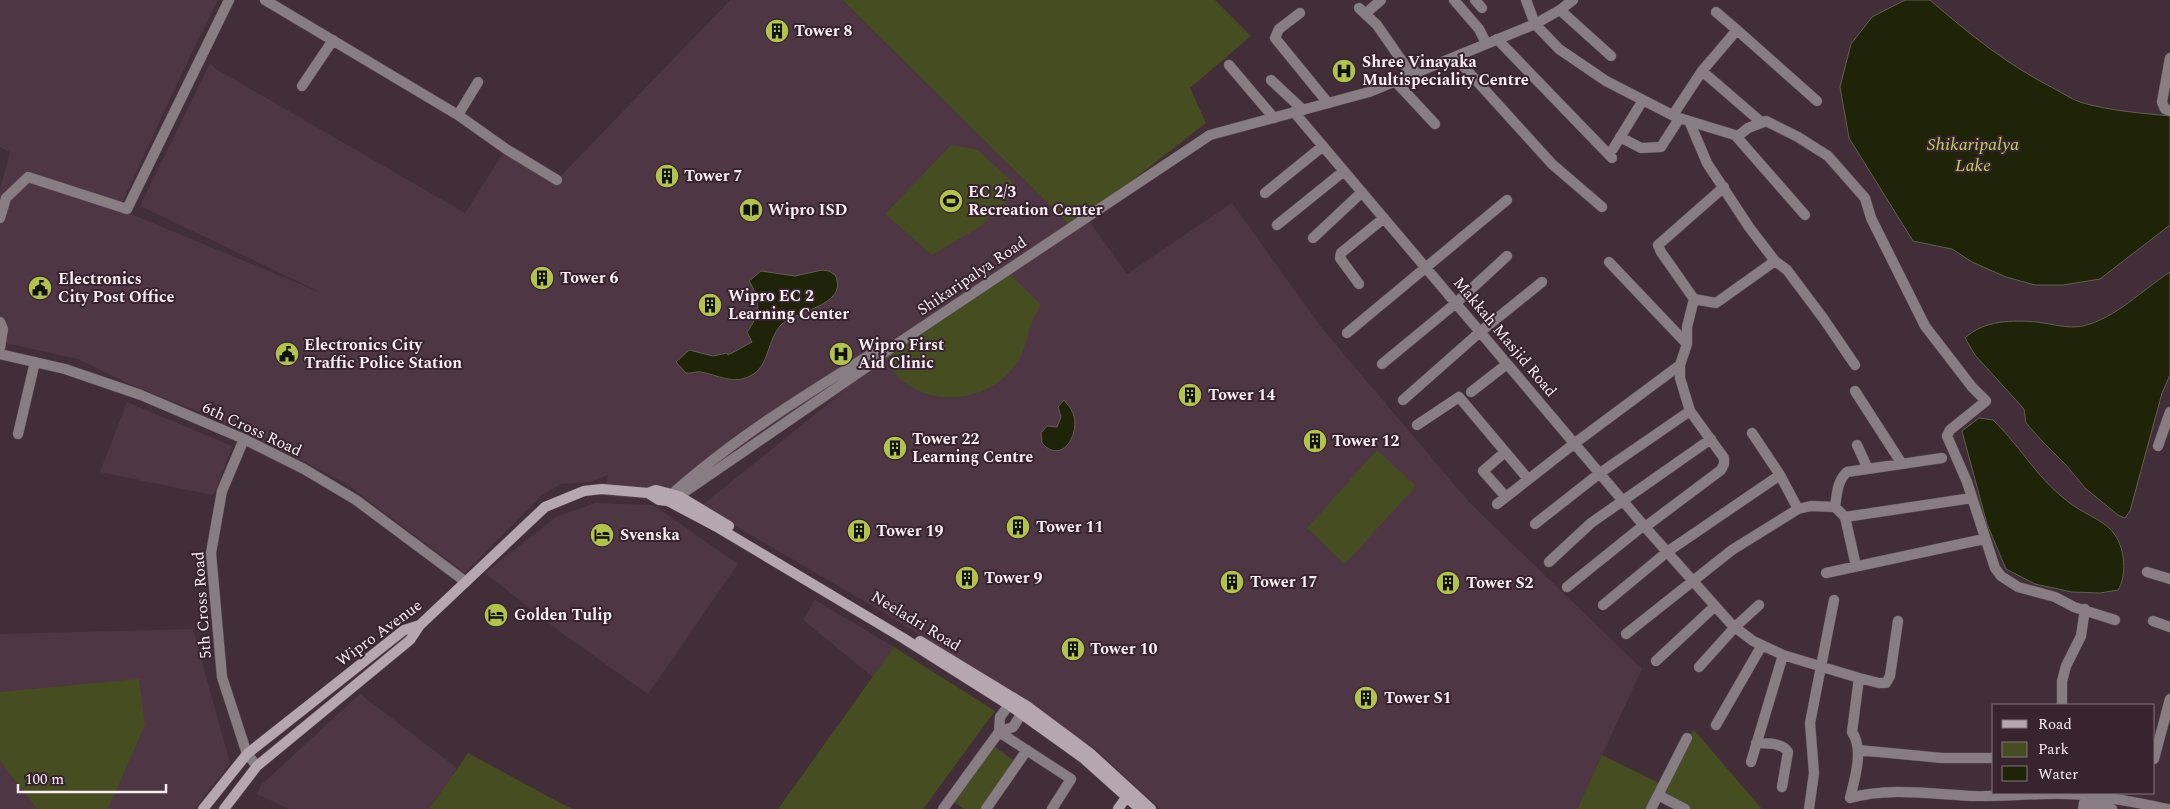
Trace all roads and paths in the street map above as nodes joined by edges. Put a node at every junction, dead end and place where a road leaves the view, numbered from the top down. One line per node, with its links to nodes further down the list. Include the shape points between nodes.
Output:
1 (229, 0): 49 (street, via 127,209 28,177 6,198)
2 (265, 0): 15 (street)
3 (1381, 0): 22 (street, via 1362,11 1377,25)
4 (1454, 0): 16 (street, via 1479,29)
5 (1475, 0): 8 (street)
6 (1526, 0): 12 (street)
7 (1573, 0): 9 (street, Shikaripalya Road)
8 (1482, 8)
9 (1560, 10): 12 (street, Shikaripalya Road); 18 (street)
10 (1716, 12): 13 (street)
11 (1300, 13): 29 (street, via 1278,29 1275,38)
12 (1535, 24): 14 (street, Shikaripalya Road); 27 (street, via 1581,66)
13 (1737, 30): 21 (street); 28 (street)
14 (1497, 39): 16 (street, Shikaripalya Road); 39 (street, via 1612,154)
15 (333, 40): 26 (street); 32 (street)
16 (1486, 43): 17 (street, Shikaripalya Road)
17 (1454, 56): 22 (street, Shikaripalya Road); 47 (street, via 1552,164)
18 (1611, 56)
19 (2170, 58): 31 (street, via 2162,102)
20 (1229, 65): 34 (street)
21 (1702, 71): 33 (street); 35 (street)
22 (1411, 74): 24 (street, Shikaripalya Road)
23 (1271, 80): 30 (street, Makkah Masjid Road)
24 (1395, 81): 29 (street, Shikaripalya Road); 37 (street)
25 (478, 82): 32 (street)
26 (302, 86)
27 (1643, 100): 33 (street); 39 (street)
28 (1817, 101)
29 (1328, 103): 30 (street, Shikaripalya Road)
30 (1299, 111): 34 (street, Shikaripalya Road); 40 (street, Makkah Masjid Road)
31 (2170, 111)
32 (458, 115): 42 (street)
33 (1676, 117): 36 (street); 39 (street, via 1661,147 1641,148)
34 (1274, 118): 94 (street, Shikaripalya Road, via 1210,135)
35 (1761, 122): 38 (street, via 1738,136); 93 (street, via 1766,121 1798,137 1828,156 1865,198 1871,218 1925,326 1986,401 1947,436)
36 (1690, 123): 38 (street); 43 (street, via 1707,163)
37 (1435, 124)
38 (1735, 134): 48 (street)
39 (1620, 137)
40 (1323, 146): 41 (street, Makkah Masjid Road); 45 (street)
41 (1344, 171): 44 (street, Makkah Masjid Road); 51 (street)
42 (557, 180)
43 (1724, 186): 54 (street); 59 (street, via 1658,245)
44 (1362, 192): 50 (street, Makkah Masjid Road); 52 (street)
45 (1265, 194)
46 (1507, 200): 56 (street)
47 (1602, 206)
48 (1805, 214)
49 (0, 218)
50 (1384, 218): 56 (street, Makkah Masjid Road); 58 (street, via 1341,253 1340,258)
51 (1278, 225)
52 (1312, 238)
53 (1507, 256): 60 (street)
54 (1775, 261): 59 (street, via 1716,303); 70 (street, via 1787,270)
55 (1608, 262): 64 (street)
56 (1425, 266): 60 (street, Makkah Masjid Road); 63 (street)
57 (1542, 282): 62 (street)
58 (1359, 284)
59 (1694, 299): 64 (street, via 1687,327)
60 (1456, 303): 62 (street, Makkah Masjid Road); 68 (street)
61 (0, 322): 65 (street, via 3,329)
62 (1480, 332): 69 (street, Makkah Masjid Road); 74 (street)
63 (1347, 333)
64 (1687, 344): 71 (street)
65 (0, 348)
66 (0, 354): 67 (street, 6th Cross Road)
67 (35, 362): 79 (street); 80 (street, 6th Cross Road, via 141,395)
68 (1382, 364)
69 (1507, 364): 73 (street); 82 (street, Makkah Masjid Road)
70 (1854, 364)
71 (1680, 365): 75 (street, via 1683,392); 82 (street)
72 (1856, 391): 87 (street)
73 (1472, 392)
74 (1403, 400)
75 (1690, 411): 81 (street); 89 (street)
76 (2170, 412): 84 (street)
77 (1417, 425): 85 (street, via 1458,397)
78 (1752, 433): 90 (street)
79 (18, 434)
80 (244, 439): 110 (street, 6th Cross Road, via 356,500); 140 (street, 5th Cross Road, via 222,491 210,553 222,677)
81 (1711, 439): 95 (street); 101 (street, via 1724,458 1721,470)
82 (1575, 443): 89 (street, Makkah Masjid Road); 91 (street)
83 (1857, 444): 88 (street)
84 (2158, 446)
85 (1505, 452): 91 (street); 92 (street, via 1483,471)
86 (1942, 458): 87 (street)
87 (1902, 464): 88 (street)
88 (1868, 469): 97 (street, via 1847,472 1842,476)
89 (1600, 473): 95 (street, Makkah Masjid Road); 100 (street)
90 (1780, 475): 98 (street); 103 (street)
91 (1528, 480): 92 (street)
92 (1506, 497): 96 (street)
93 (1972, 498): 99 (street); 102 (street)
94 (671, 499): 110 (main road, Wipro Avenue, via 659,500 648,493 584,490 545,507); 131 (main road, Neeladri Road)
95 (1623, 500): 101 (street, Makkah Masjid Road); 104 (street, via 1591,523)
96 (1497, 504)
97 (1835, 507): 98 (street); 99 (street)
98 (1798, 509): 109 (street, via 1732,550)
99 (1845, 517): 105 (street)
100 (1535, 524)
101 (1645, 526): 103 (street, Makkah Masjid Road); 111 (street)
102 (1984, 539): 105 (street); 116 (street, via 1994,568 2008,581)
103 (1667, 552): 109 (street, Makkah Masjid Road); 113 (street)
104 (1549, 562)
105 (1856, 566): 106 (street)
106 (1826, 572)
107 (2147, 572): 108 (street)
108 (2170, 579)
109 (1692, 581): 115 (street, Makkah Masjid Road); 123 (street)
110 (466, 582): 120 (main road, Wipro Avenue)
111 (1566, 587)
112 (1834, 600): 128 (street)
113 (1603, 605)
114 (1759, 605): 121 (street)
115 (1715, 606): 121 (street, Makkah Masjid Road); 126 (street)
116 (2084, 609): 117 (street); 132 (street, via 2081,636 2062,681)
117 (2115, 620)
118 (1898, 621): 129 (street, Makkah Masjid Road, via 1890,676 1886,682)
119 (2153, 621): 122 (street)
120 (420, 625): 140 (main road, Wipro Avenue, via 404,630); 144 (main road, Wipro Avenue, via 410,640)
121 (1734, 627): 124 (street, Makkah Masjid Road); 127 (street)
122 (2170, 627)
123 (1626, 634)
124 (1762, 645): 125 (street, Makkah Masjid Road); 134 (street)
125 (1783, 655): 128 (street, Makkah Masjid Road); 137 (street)
126 (1656, 661)
127 (1699, 667)
128 (1822, 667): 129 (street, Makkah Masjid Road); 165 (street, via 1810,723 1814,773)
129 (1859, 678): 139 (street, via 1852,732 1858,740)
130 (2170, 699): 141 (street)
131 (1011, 701): 133 (main road, Neeladri Road); 135 (street, via 1000,717)
132 (2062, 704)
133 (1025, 710): 135 (street, via 1013,727); 146 (main road, Neeladri Road)
134 (1716, 725)
135 (999, 732): 138 (street); 159 (street)
136 (1687, 738): 150 (street)
137 (1756, 743): 143 (street); 145 (street, via 1786,748)
138 (1027, 750): 160 (street); 161 (street, via 1071,779)
139 (1858, 750): 142 (street, via 1942,758); 152 (street)
140 (247, 754): 144 (street, 5th Cross Road); 157 (main road, Wipro Avenue)
141 (2155, 755)
142 (1992, 758)
143 (1751, 762)
144 (257, 766): 158 (main road, Wipro Avenue)
145 (1782, 787)
146 (1129, 794): 155 (main road, Neeladri Road); 162 (main road)
147 (2036, 794): 152 (street, via 1973,796 1889,791)
148 (2074, 794): 151 (street)
149 (2145, 794): 154 (street)
150 (1658, 795): 163 (street); 164 (street)
151 (2081, 795): 153 (street); 167 (street)
152 (1850, 798): 166 (street)
153 (2094, 800): 154 (street); 168 (street)
154 (2142, 804): 156 (street)
155 (1144, 808)
156 (2154, 808): 169 (street)
157 (203, 809)
158 (224, 809)
159 (943, 809)
160 (986, 809)
161 (1052, 809)
162 (1118, 809)
163 (1651, 809)
164 (1685, 809)
165 (1809, 809)
166 (1849, 809)
167 (2079, 809)
168 (2112, 809)
169 (2168, 809)

